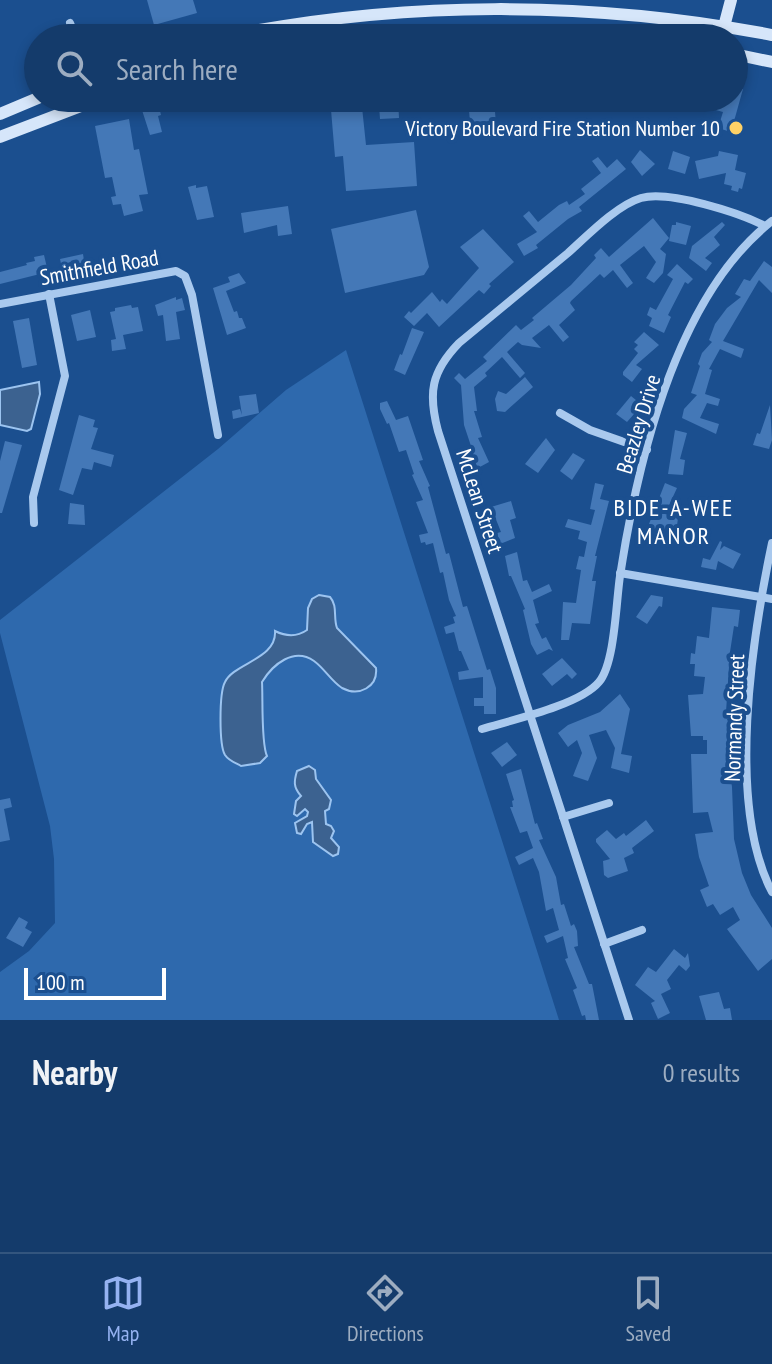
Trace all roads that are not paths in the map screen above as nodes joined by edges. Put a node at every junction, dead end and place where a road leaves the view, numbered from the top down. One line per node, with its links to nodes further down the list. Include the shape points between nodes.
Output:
1 (731, 0): 3 (main road)
2 (288, 24): 3 (main road, via 455,6 588,7)
3 (726, 24)
4 (748, 29): 5 (main road)
5 (772, 35)
6 (748, 57): 7 (main road)
7 (772, 62)
8 (24, 104): 10 (main road)
9 (65, 112): 11 (main road)
10 (0, 114)
11 (0, 137)
12 (769, 223): 17 (street, Beazley Drive, via 735,256 702,302); 22 (street, McLean Street, via 673,198 636,200 490,316 441,364 432,399 438,431)
13 (49, 294): 14 (street, Smithfield Road); 16 (street, Smithfield Road, via 165,272 185,276); 18 (street, via 65,376 33,497)
14 (0, 304)
15 (560, 413): 17 (street)
16 (218, 435)
17 (647, 450): 20 (street, Beazley Drive)
18 (34, 523)
19 (772, 543): 21 (street, Normandy Street)
20 (620, 573): 21 (street); 22 (street, Beazley Drive, via 603,677 580,697)
21 (767, 598): 26 (street, Normandy Street, via 752,674 747,764 753,836)
22 (530, 714): 23 (street, Beazley Drive); 25 (street, McLean Street)
23 (482, 729)
24 (609, 803): 25 (street)
25 (563, 817): 28 (street, McLean Street)
26 (771, 890)
27 (642, 930): 28 (street)
28 (604, 944): 29 (street, McLean Street)
29 (629, 1020)

